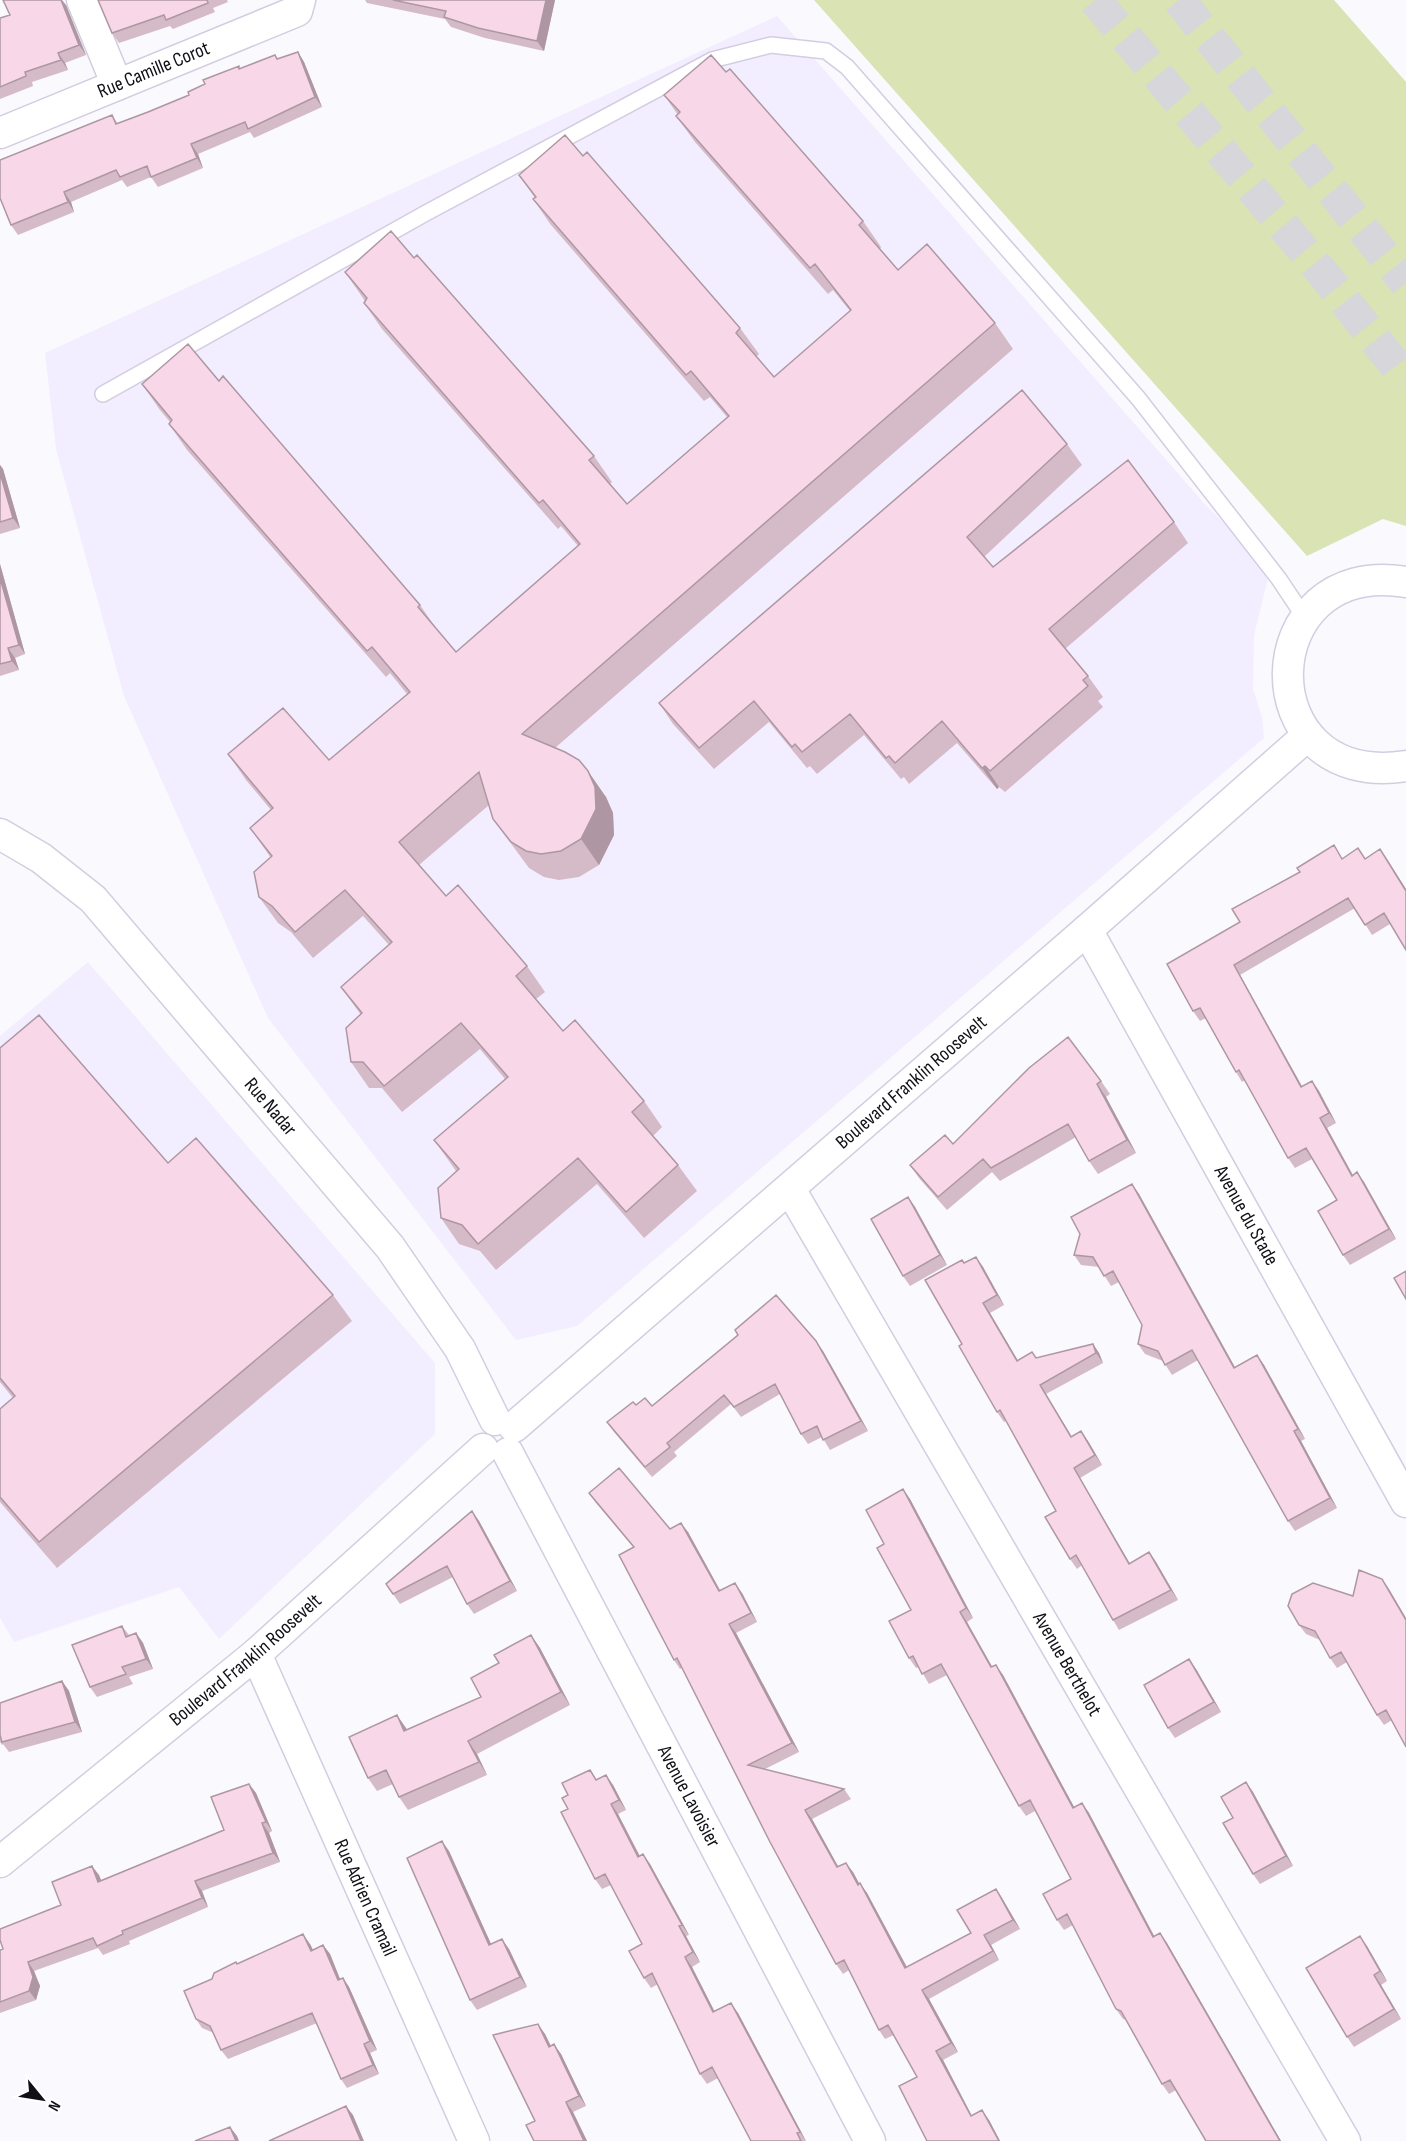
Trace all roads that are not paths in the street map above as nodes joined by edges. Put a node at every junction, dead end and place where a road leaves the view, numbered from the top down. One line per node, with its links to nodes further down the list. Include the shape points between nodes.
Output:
1 (82, 0): 3 (street)
2 (300, 0): 3 (street, Rue Camille Corot, via 297,11)
3 (117, 84): 4 (street, Rue Camille Corot)
4 (0, 133)
5 (103, 394): 7 (lane, via 426,213 712,60 771,45 826,51 847,67 1138,398)
6 (1406, 582): 7 (street, via 1383,578 1355,582 1327,596)
7 (1305, 618): 8 (street, via 1291,646 1286,676 1292,708)
8 (1308, 735): 9 (street, via 1328,753 1354,765 1382,769); 11 (street, Boulevard Franklin Roosevelt)
9 (1406, 765)
10 (0, 834): 13 (street, Rue Nadar, via 41,858 93,899 375,1229 460,1349)
11 (1087, 930): 12 (street, Boulevard Franklin Roosevelt); 14 (street, Avenue du Stade)
12 (790, 1189): 13 (street, Boulevard Franklin Roosevelt); 19 (street, Avenue Berthelot)
13 (500, 1437): 15 (street, Boulevard Franklin Roosevelt); 18 (street, Avenue Lavoisier)
14 (1406, 1502)
15 (256, 1654): 16 (street, Boulevard Franklin Roosevelt); 17 (street, Rue Adrien Cramail)
16 (0, 1862)
17 (474, 2141)
18 (870, 2141)
19 (1345, 2141)

